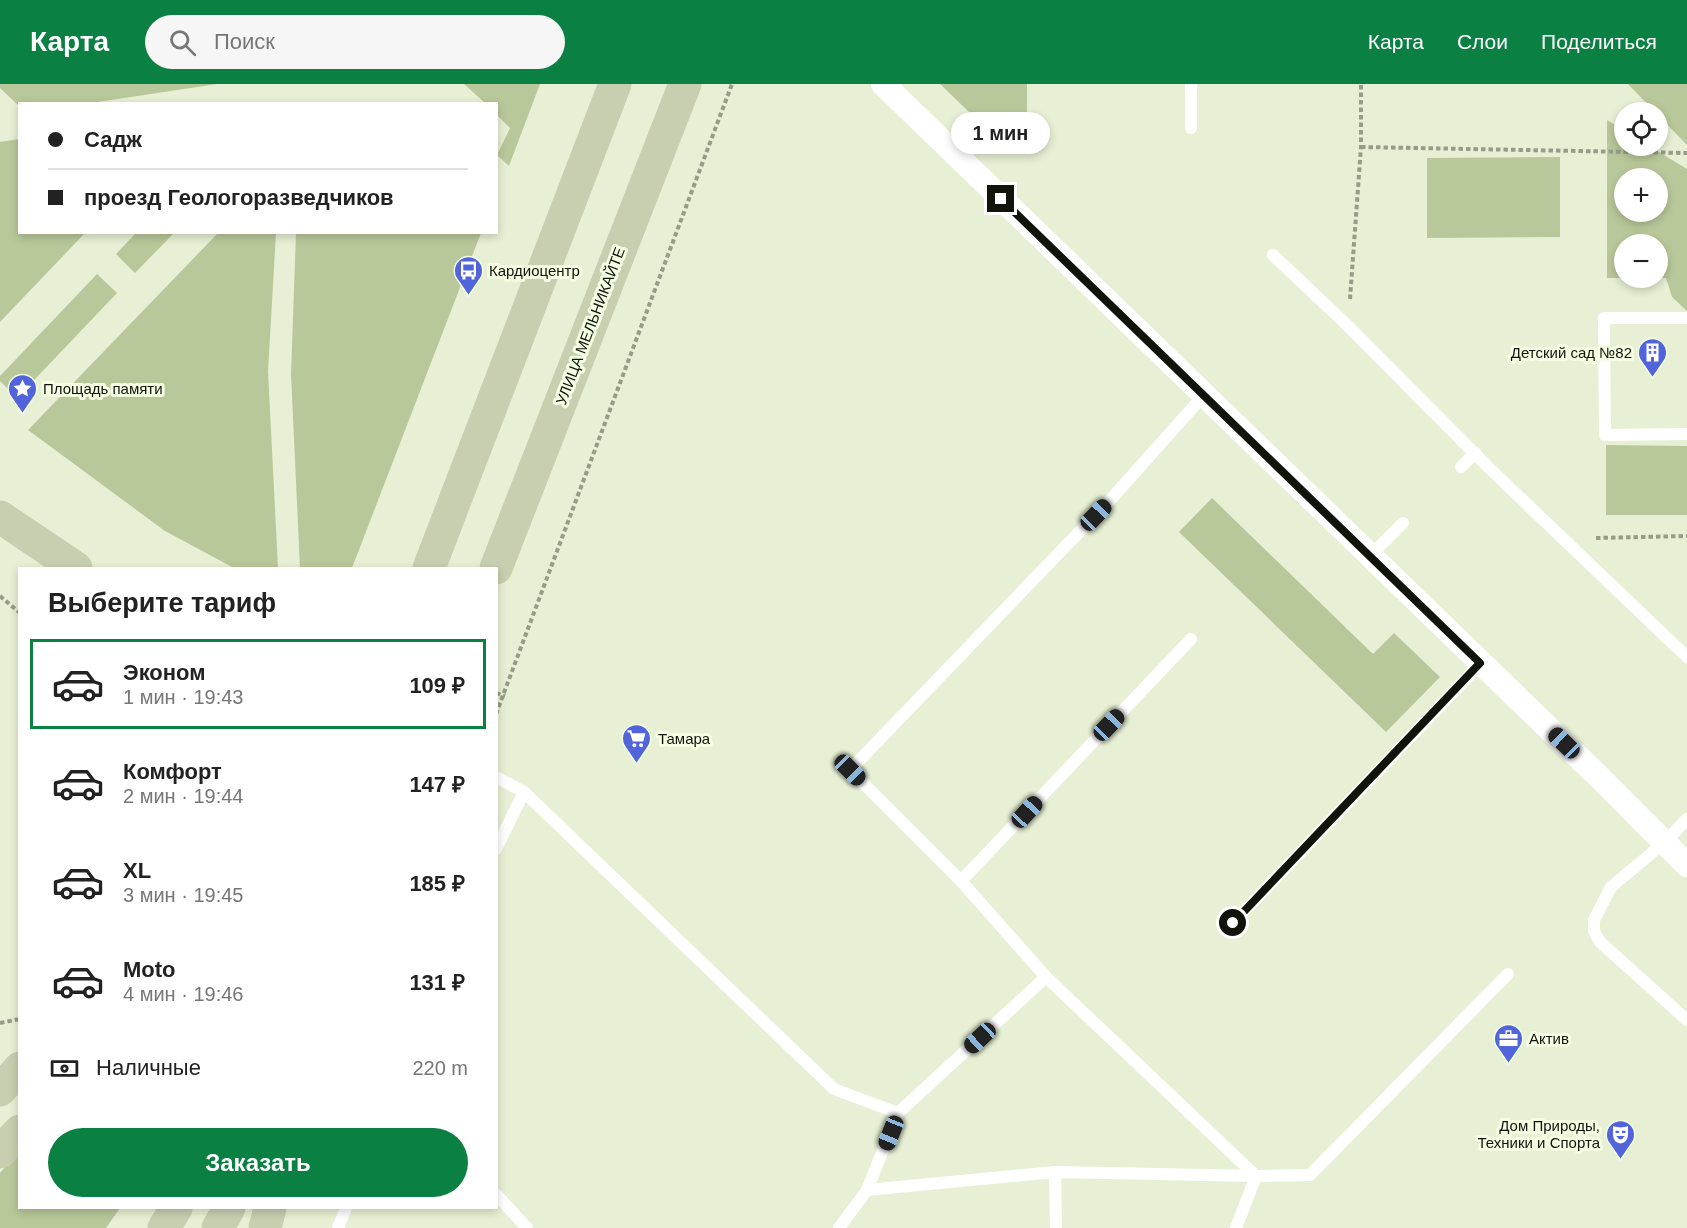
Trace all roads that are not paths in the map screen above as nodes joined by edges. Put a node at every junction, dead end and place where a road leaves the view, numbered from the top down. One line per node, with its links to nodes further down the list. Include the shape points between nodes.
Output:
1 (615, 84): 16 (main road)
2 (685, 84): 17 (main road, УЛИЦА МЕЛЬНИКАЙТЕ)
3 (883, 84): 8 (street)
4 (1191, 84): 5 (lane)
5 (1191, 128)
6 (1273, 255): 10 (lane)
7 (1687, 318): 9 (lane, via 1604,318 1605,435)
8 (1204, 395): 14 (street); 27 (lane, via 1112,498 850,770)
9 (1687, 434)
10 (1475, 453): 11 (lane); 19 (lane)
11 (1461, 467)
12 (0, 517): 15 (main road)
13 (1403, 523): 14 (lane)
14 (1370, 556): 20 (street)
15 (75, 567)
16 (429, 567)
17 (496, 567)
18 (1191, 639): 27 (lane)
19 (1687, 657)
20 (1480, 663): 24 (street); 28 (lane)
21 (498, 778): 22 (lane)
22 (524, 792): 25 (lane); 34 (lane, via 834,1089)
23 (1687, 819): 24 (lane)
24 (1665, 842): 26 (street); 31 (lane, via 1611,887 1594,920 1594,931 1600,942)
25 (498, 845)
26 (1687, 865)
27 (961, 881): 30 (lane)
28 (1233, 923)
29 (1508, 974): 38 (lane, via 1310,1175)
30 (1046, 977): 34 (lane); 38 (lane)
31 (1687, 1020)
32 (18, 1070): 33 (main road)
33 (0, 1090)
34 (898, 1113): 39 (lane)
35 (18, 1133): 36 (main road)
36 (0, 1152)
37 (1055, 1172): 38 (lane); 39 (lane); 53 (lane)
38 (1256, 1176): 54 (lane)
39 (867, 1190): 52 (lane)
40 (498, 1196): 51 (lane)
41 (161, 1209): 46 (main road)
42 (175, 1209): 47 (main road)
43 (228, 1209): 48 (main road)
44 (270, 1209): 49 (main road)
45 (346, 1209): 50 (lane)
46 (157, 1228)
47 (164, 1228)
48 (218, 1228)
49 (265, 1228)
50 (338, 1228)
51 (527, 1228)
52 (838, 1228)
53 (1056, 1228)
54 (1236, 1228)

